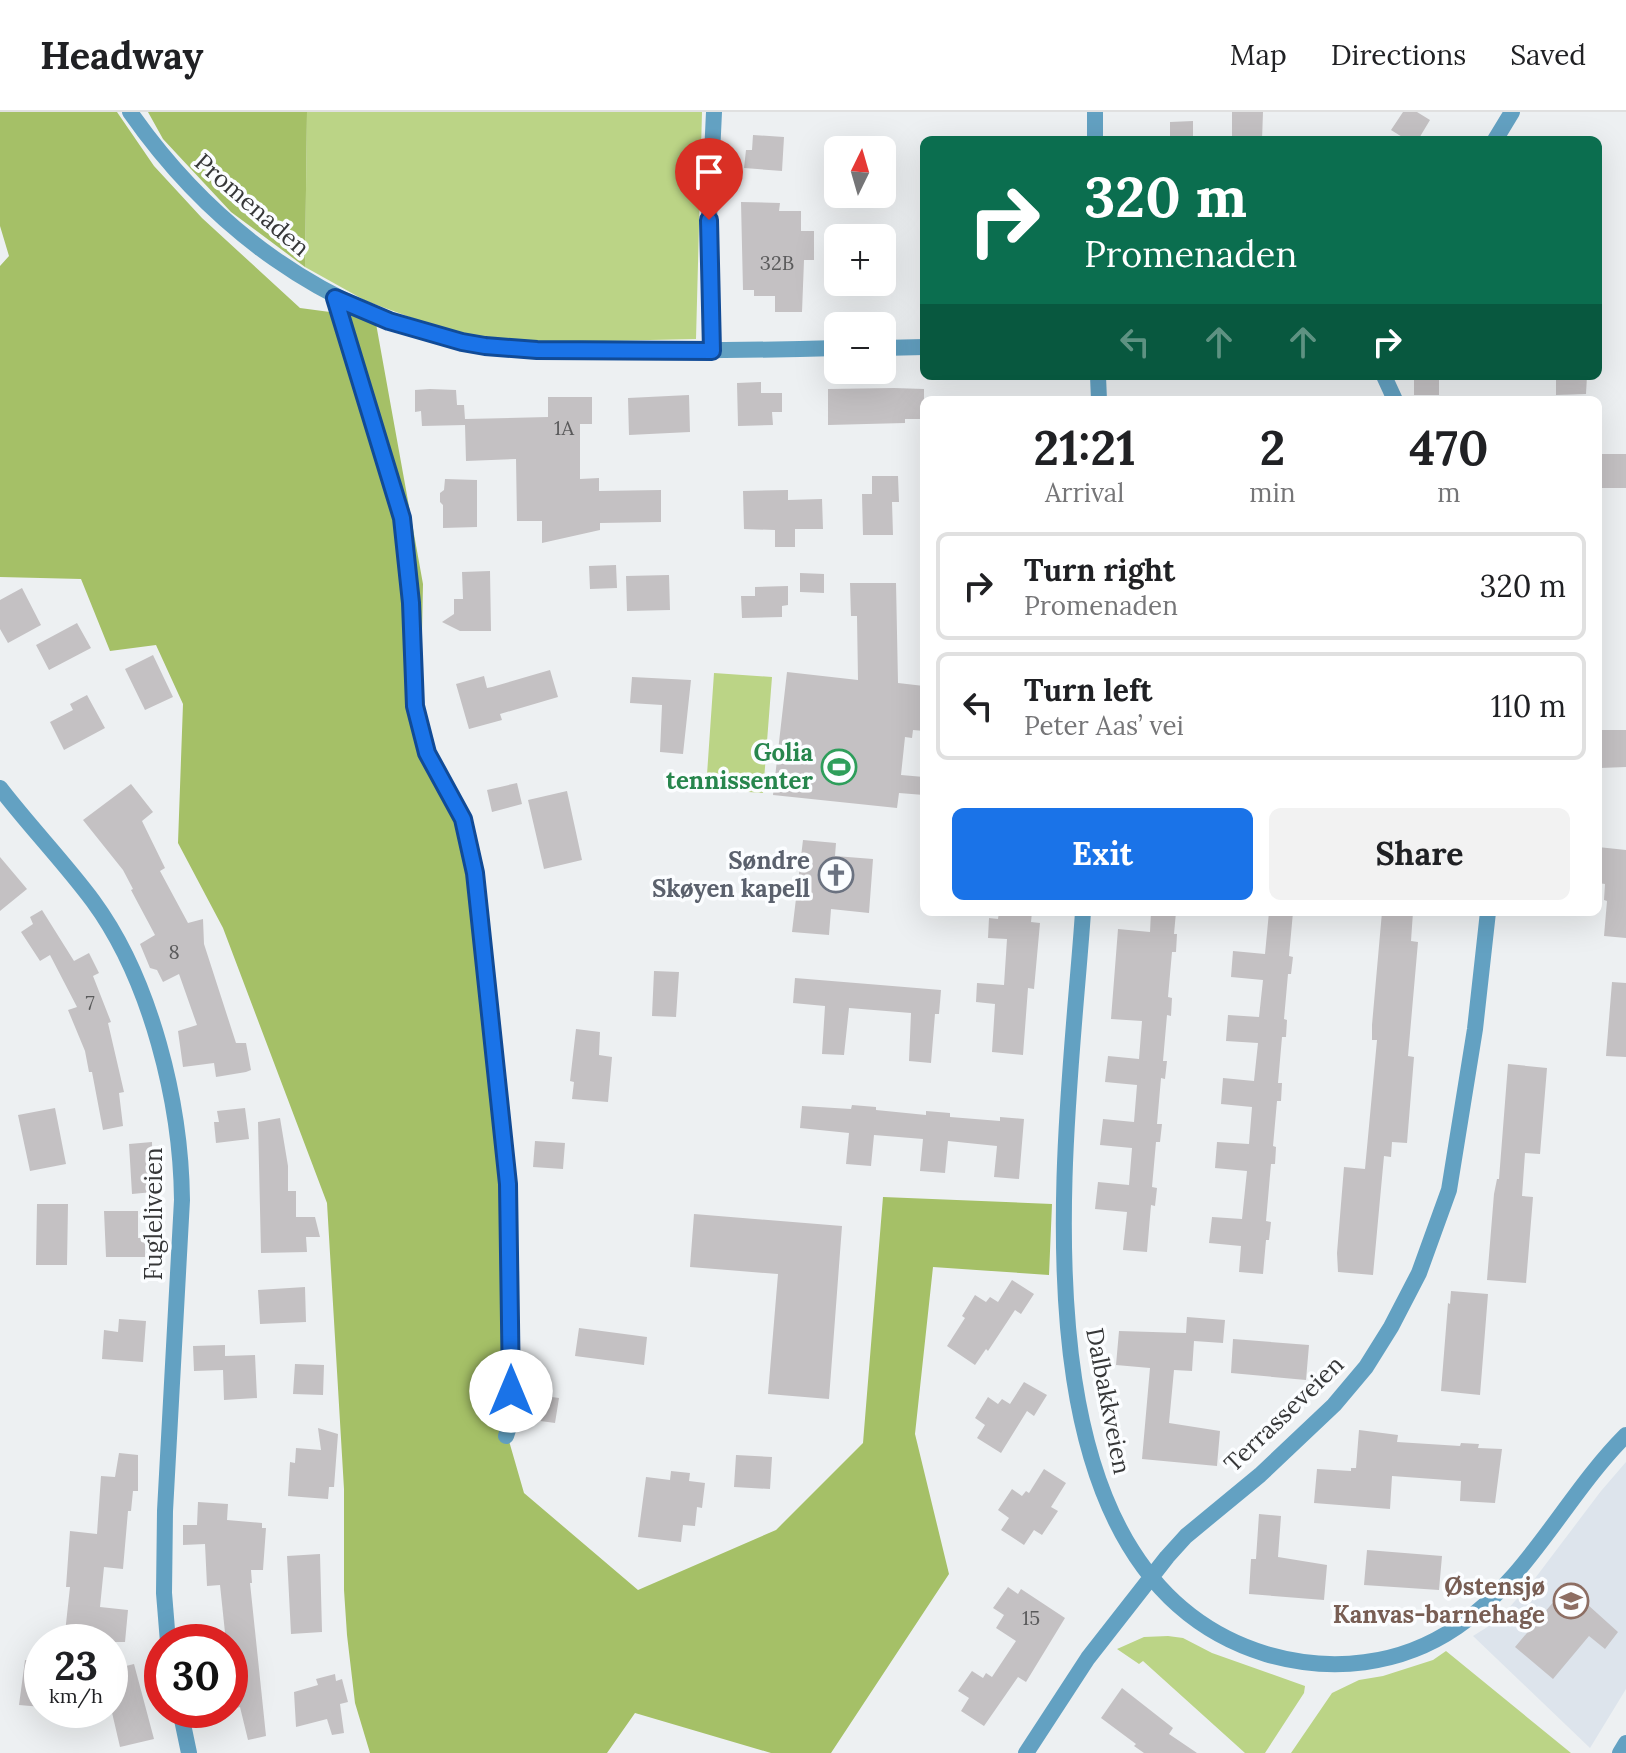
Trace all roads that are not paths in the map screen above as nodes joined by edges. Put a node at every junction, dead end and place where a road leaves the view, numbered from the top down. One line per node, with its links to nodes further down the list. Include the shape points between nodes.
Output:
1 (130, 112): 7 (street, Promenaden, via 177,173 232,226)
2 (714, 112): 11 (street, via 709,220)
3 (1095, 112): 5 (street)
4 (1512, 112): 6 (street)
5 (1095, 136)
6 (1497, 136)
7 (335, 298): 11 (street, Promenaden, via 389,321 477,345); 16 (street, via 402,518 415,706 427,753 463,819 475,873 508,1184 511,1421)
8 (920, 347): 10 (street)
9 (824, 348): 11 (street, Promenaden)
10 (896, 348)
11 (712, 351)
12 (0, 788): 18 (street, Fugleliveien, via 104,917 145,1003 173,1100 182,1200 165,1511)
13 (1083, 916): 17 (street, Dalbakkveien, via 1063,1166 1071,1356 1086,1439 1105,1500)
14 (1488, 916): 17 (street, Terrasseveien, via 1457,1151 1419,1273 1366,1367 1334,1405 1186,1536)
15 (1626, 1435): 17 (street, Dalbakkveien, via 1497,1593 1455,1629 1408,1652 1339,1665 1284,1659 1222,1638)
16 (506, 1436)
17 (1151, 1578): 22 (street, Terrasseveien, via 1088,1658)
18 (167, 1624)
19 (184, 1728): 21 (street)
20 (1626, 1743): 23 (street)
21 (189, 1753)
22 (1026, 1753)
23 (1620, 1753)

